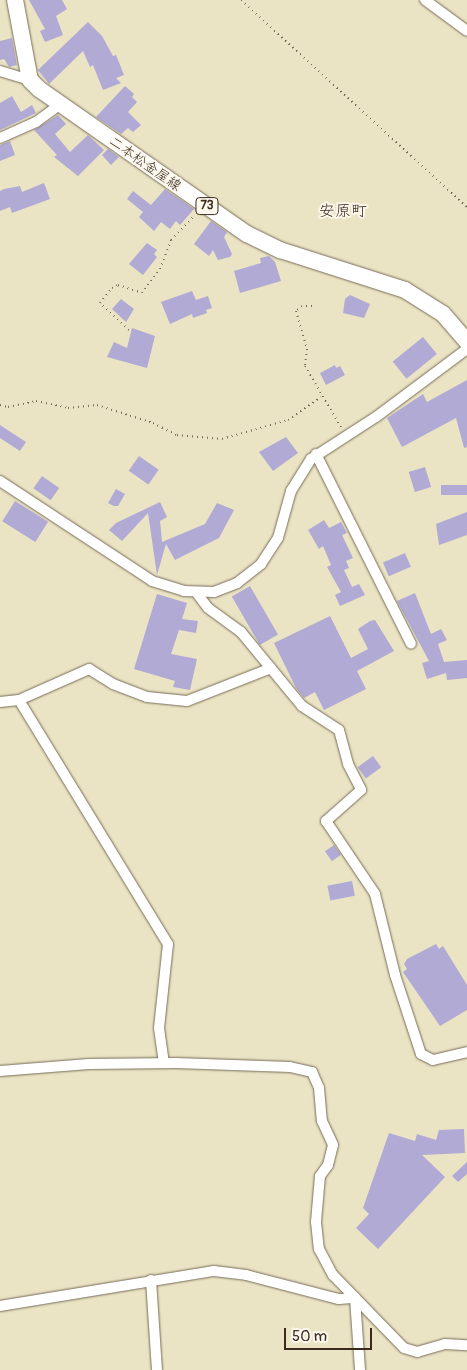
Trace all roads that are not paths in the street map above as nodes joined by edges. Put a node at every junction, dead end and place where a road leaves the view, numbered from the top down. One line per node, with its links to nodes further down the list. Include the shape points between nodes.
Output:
1 (15, 0): 5 (main road)
2 (425, 0): 3 (street)
3 (467, 31)
4 (0, 71): 5 (street)
5 (30, 80): 6 (main road, 二本松金屋線 / 73)
6 (60, 104): 7 (street, via 36,122); 8 (main road, 二本松金屋線 / 73, via 247,234 280,250 404,290 443,314)
7 (0, 138)
8 (467, 342)
9 (467, 349): 10 (street)
10 (316, 454): 12 (street, via 291,491 278,538 261,564 237,583 214,592); 13 (street)
11 (0, 481): 12 (street, via 152,581)
12 (196, 592): 14 (street, via 208,608 241,632)
13 (412, 644)
14 (270, 668): 15 (street, via 187,701 148,697 113,684 90,669); 17 (street, via 308,712 336,726 348,764 362,787 326,821 375,894 395,975 421,1054 433,1060)
15 (19, 700): 16 (street); 18 (street, via 168,944 159,1028)
16 (0, 702)
17 (467, 1052)
18 (164, 1063): 19 (street, via 89,1064); 21 (street, via 290,1067 308,1070 316,1077 322,1121 332,1145 317,1192 317,1240 333,1276)
19 (0, 1071)
20 (150, 1280): 21 (street, via 214,1272 246,1275 339,1299); 22 (street); 24 (street)
21 (355, 1298): 23 (street, via 397,1342 412,1352 445,1344); 25 (street)
22 (0, 1306)
23 (467, 1344)
24 (157, 1370)
25 (360, 1370)

